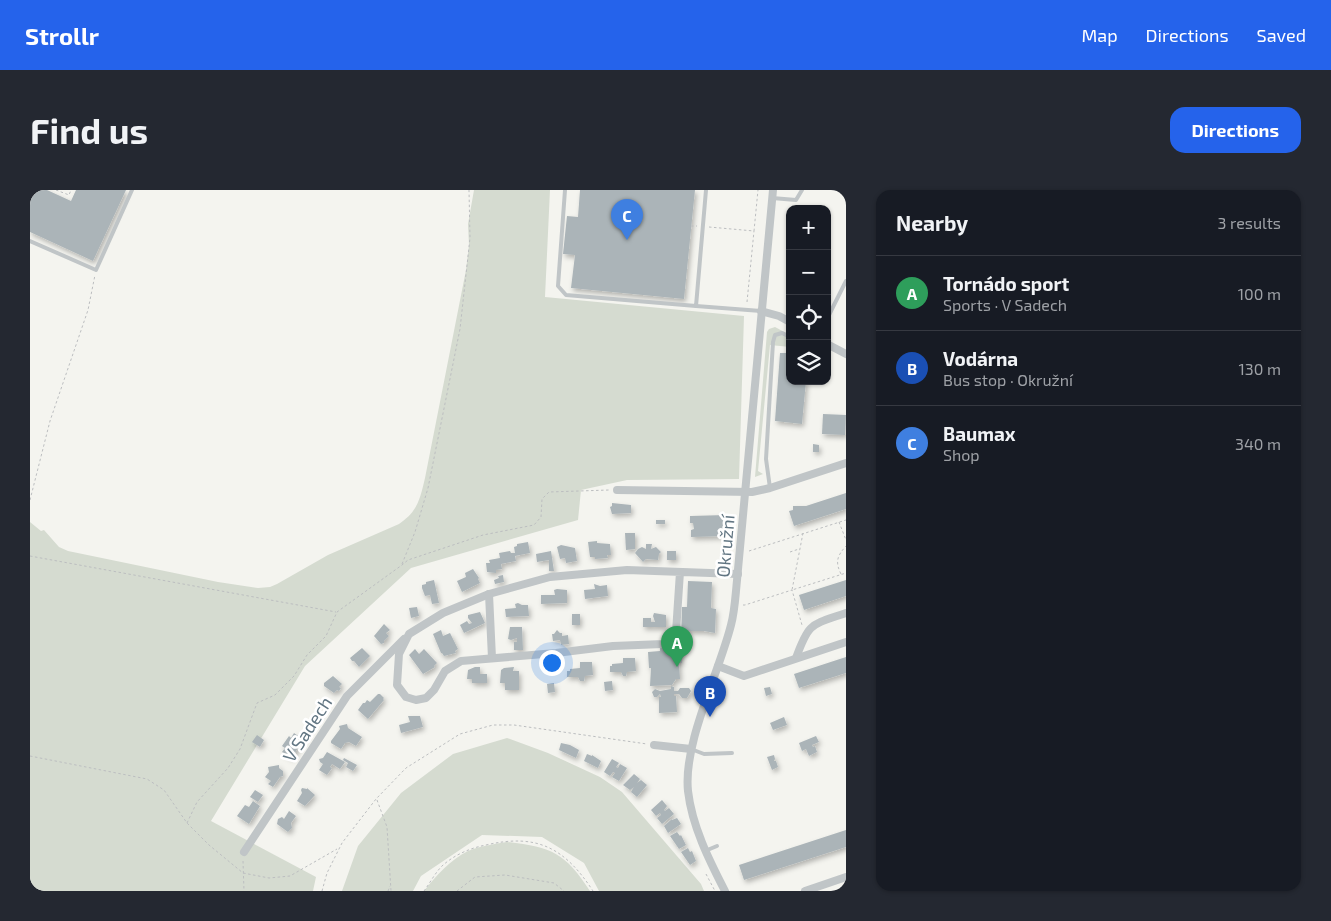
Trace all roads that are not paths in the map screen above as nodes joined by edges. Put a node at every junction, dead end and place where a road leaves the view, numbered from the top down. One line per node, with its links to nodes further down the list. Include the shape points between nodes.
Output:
1 (132, 190): 6 (lane, via 96,270)
2 (565, 190): 8 (lane, via 558,286 566,295)
3 (706, 190): 8 (lane)
4 (802, 190): 5 (lane, via 796,200)
5 (772, 194): 9 (street, Okružní)
6 (30, 241)
7 (846, 281): 10 (lane)
8 (696, 306): 9 (lane)
9 (761, 311): 11 (street); 18 (street, Okružní)
10 (831, 311)
11 (786, 320)
12 (786, 335): 16 (lane, via 775,336 773,342 766,459)
13 (831, 346): 14 (street)
14 (846, 354)
15 (846, 463): 16 (street)
16 (770, 488): 18 (street)
17 (617, 490): 18 (street)
18 (745, 492): 20 (street, Okružní)
19 (680, 572): 20 (street, V Sadech); 21 (street, V Sadech, via 627,570 550,576); 25 (street, via 676,632 663,644)
20 (738, 574): 27 (street, Okružní, via 732,624)
21 (489, 594): 23 (street, V Sadech, via 443,613); 25 (street)
22 (846, 613): 26 (street, via 814,624 804,636)
23 (409, 634): 25 (street, via 400,654 397,685 406,697 416,700 426,698 445,671 461,661); 33 (street, V Sadech, via 347,696)
24 (846, 642): 26 (street)
25 (492, 658)
26 (796, 658): 27 (street, via 744,676)
27 (718, 666): 29 (street, Okružní)
28 (654, 745): 29 (street)
29 (692, 749): 30 (lane, via 704,754); 32 (street, Okružní, via 688,790)
30 (732, 753)
31 (717, 846): 32 (lane)
32 (705, 851): 35 (street, Okružní)
33 (244, 852)
34 (846, 878): 36 (street)
35 (725, 891)
36 (805, 891)

